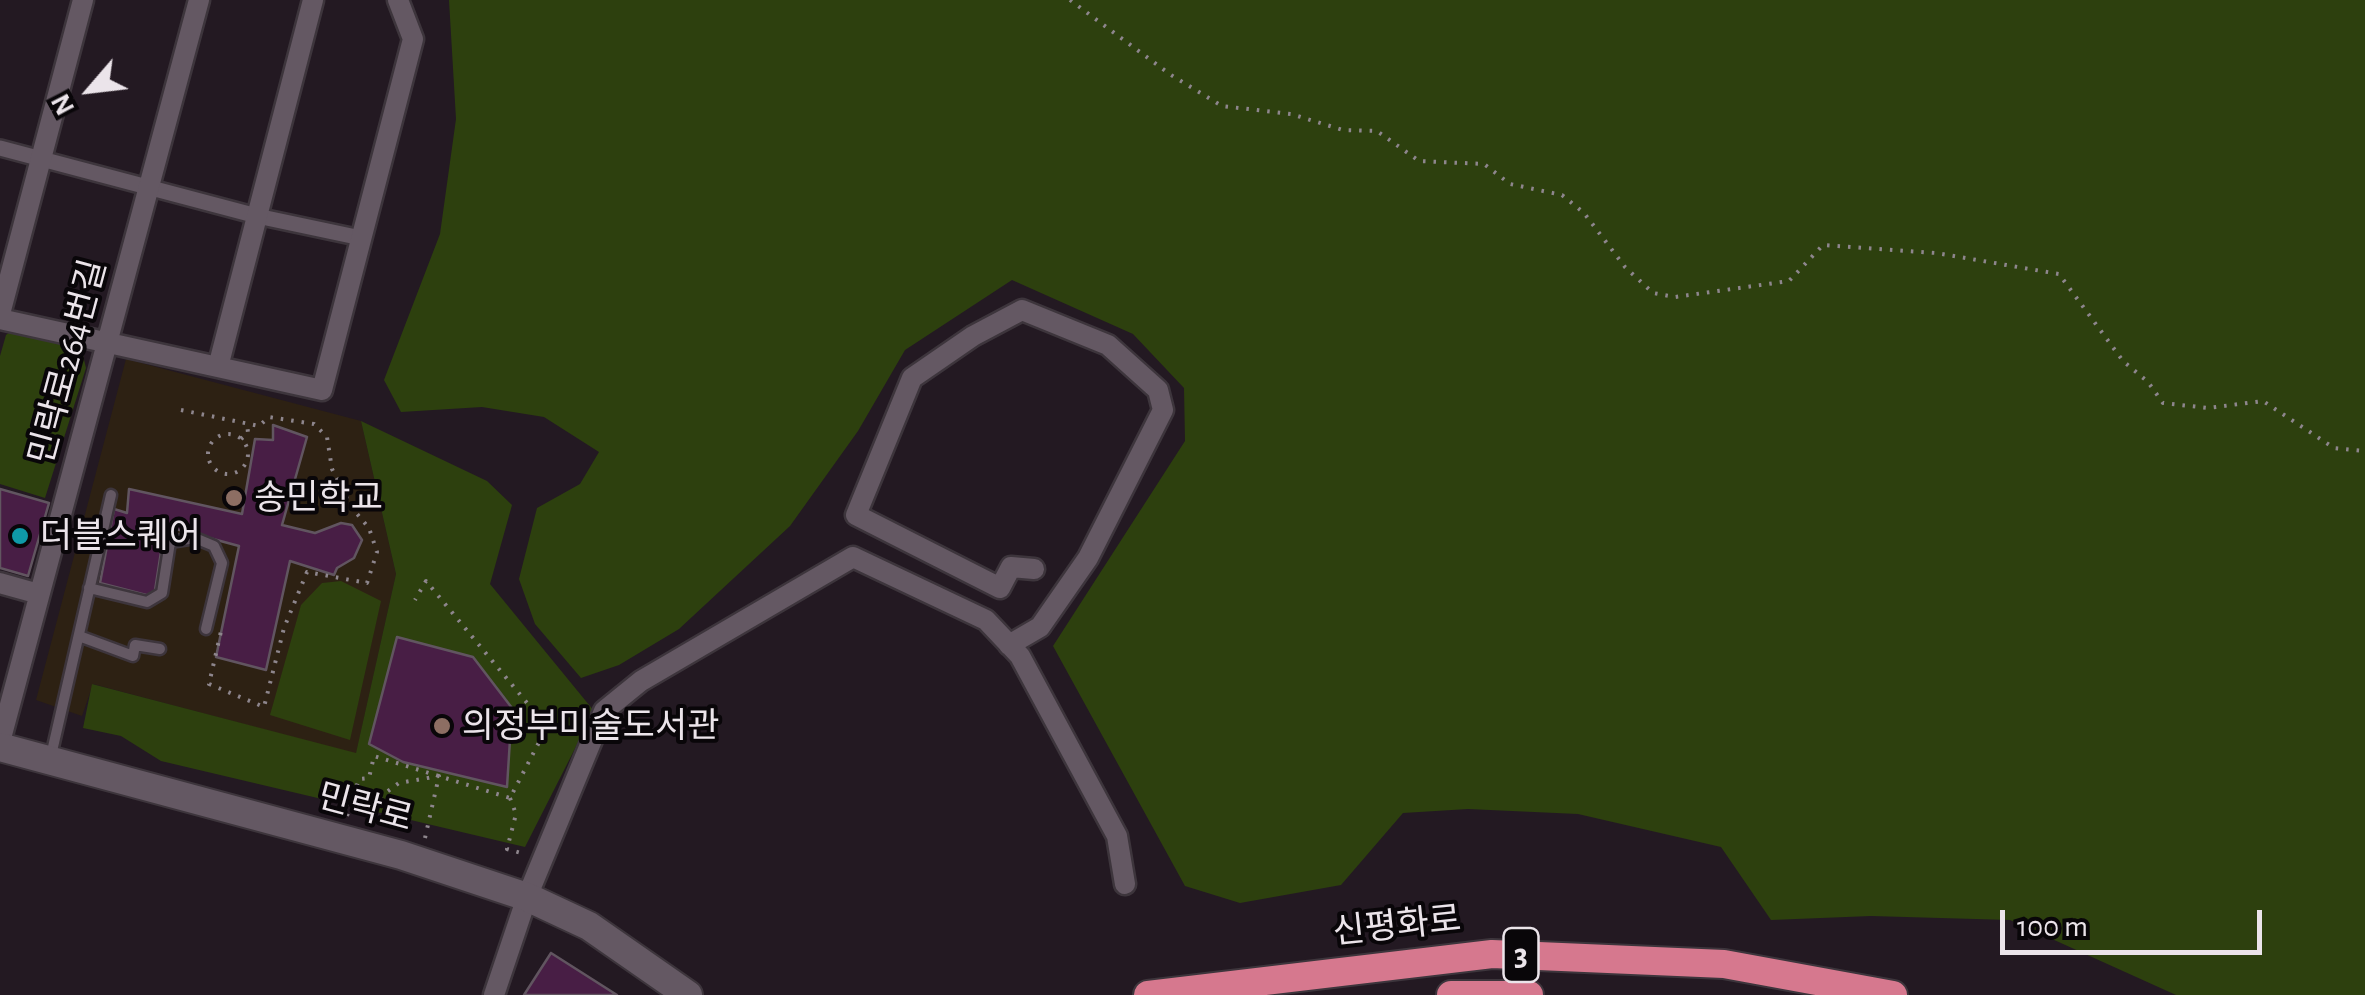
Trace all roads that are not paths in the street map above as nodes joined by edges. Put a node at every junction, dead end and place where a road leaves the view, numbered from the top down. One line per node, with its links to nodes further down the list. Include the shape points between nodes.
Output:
1 (83, 0): 6 (street)
2 (200, 0): 7 (street, 민락로264번길)
3 (313, 0): 8 (street)
4 (398, 0): 9 (street, via 413,38)
5 (0, 148): 6 (street)
6 (42, 160): 7 (street); 10 (street)
7 (152, 187): 8 (street); 11 (street, 민락로264번길)
8 (257, 216): 9 (street); 12 (street)
9 (361, 238): 12 (street, via 322,390)
10 (0, 316): 11 (street)
11 (105, 342): 12 (street); 17 (street, 민락로264번길)
12 (218, 367)
13 (111, 495): 16 (lane)
14 (1034, 570): 20 (street, via 1011,567 1000,588 856,516 912,378 1022,310 1108,345 1158,390 1163,410 1088,558 1040,627)
15 (0, 583): 17 (street)
16 (90, 588): 18 (lane, via 147,602 162,593 170,542 195,538 214,546 222,563); 19 (lane)
17 (39, 594): 22 (street, 민락로264번길)
18 (207, 625)
19 (78, 636): 21 (lane, via 133,656 136,645); 23 (lane)
20 (1009, 645): 24 (street, via 1117,836); 25 (street, via 986,620 853,557 641,682 604,712)
21 (160, 648)
22 (0, 745): 23 (main road, 민락로)
23 (50, 761): 25 (main road, 민락로, via 419,861)
24 (1125, 884)
25 (526, 897): 26 (street); 27 (main road, 민락로, via 589,926)
26 (494, 995)
27 (688, 995)
28 (1148, 995): 31 (highway, 신평화로 / 3, via 1492,954 1724,964)
29 (1451, 995): 30 (highway, 3)
30 (1529, 995)
31 (1893, 995)

